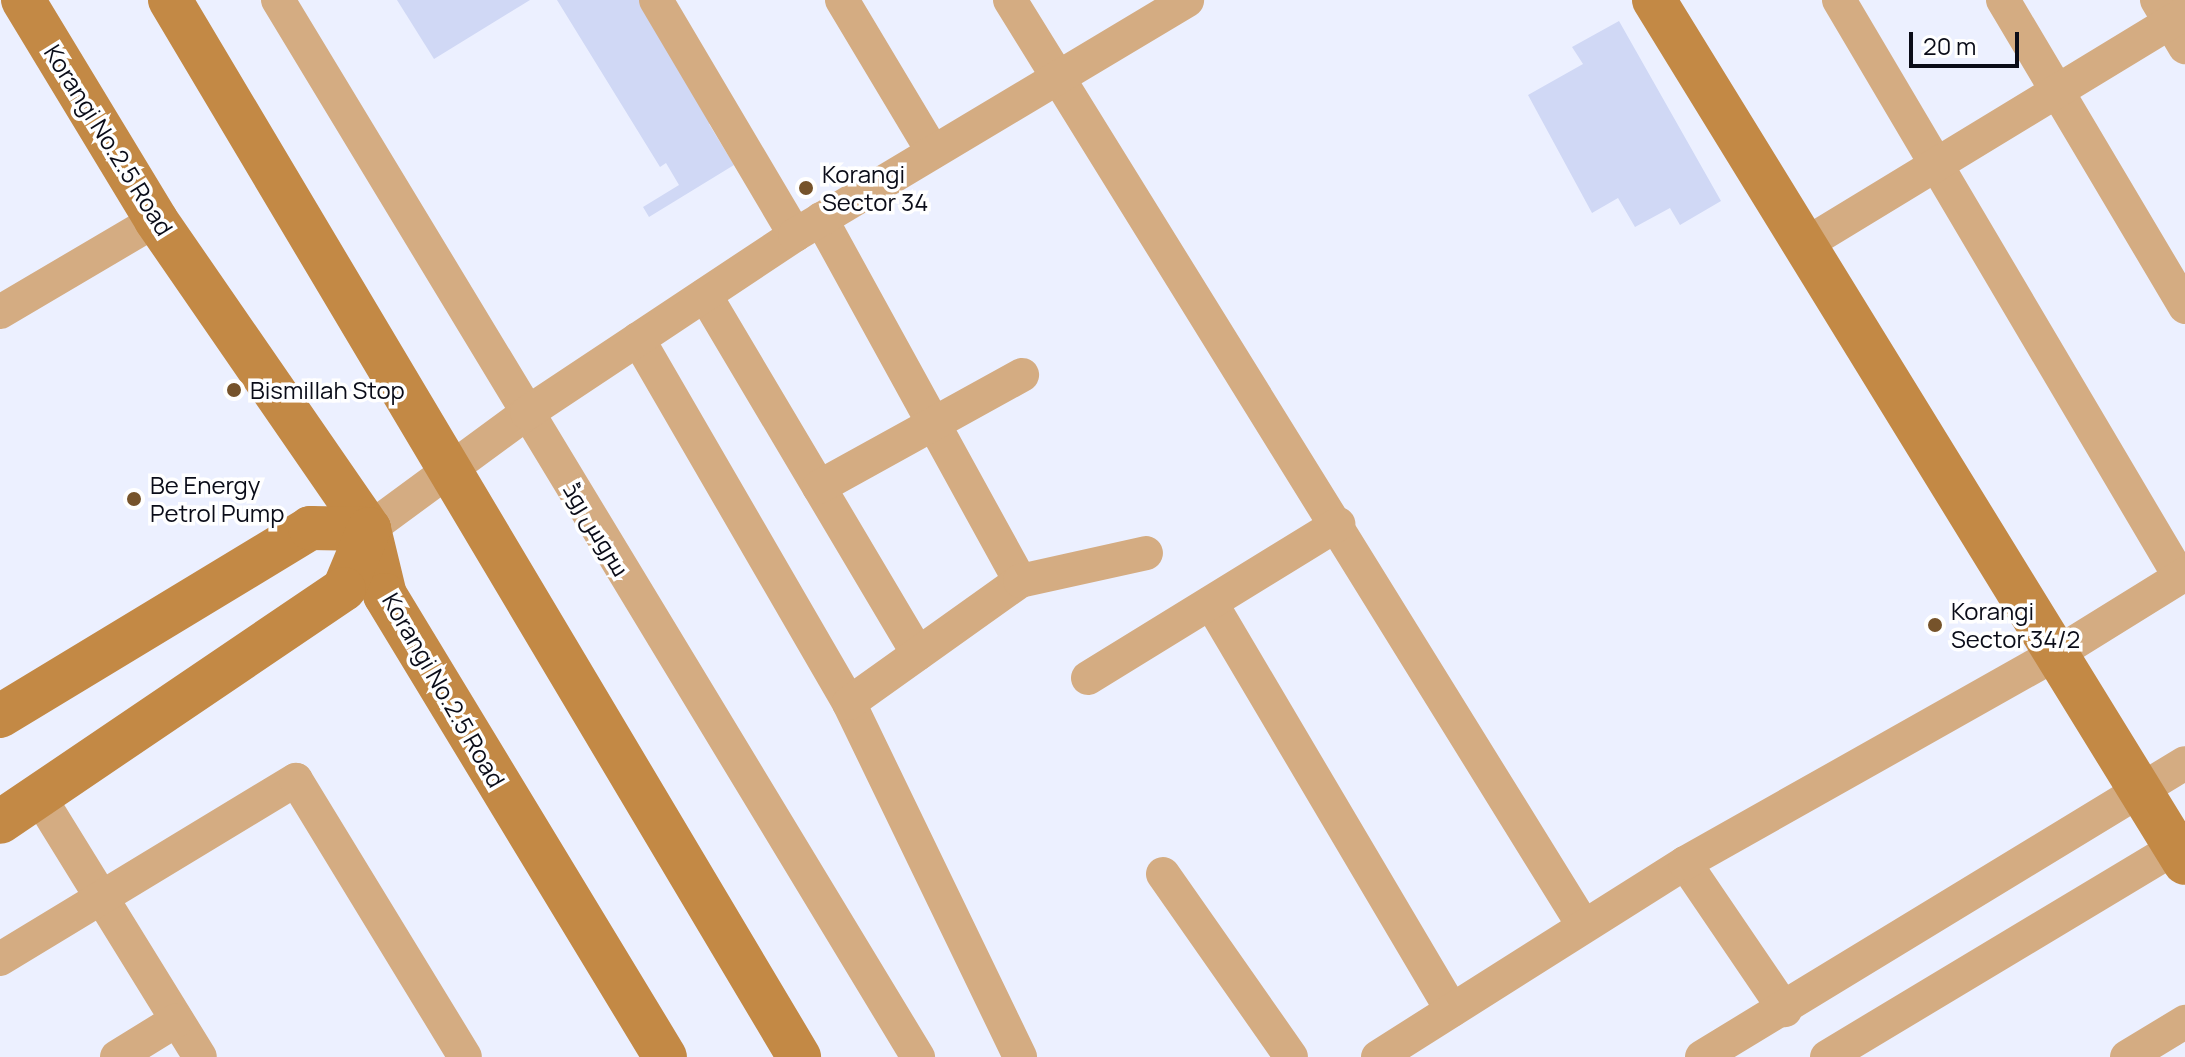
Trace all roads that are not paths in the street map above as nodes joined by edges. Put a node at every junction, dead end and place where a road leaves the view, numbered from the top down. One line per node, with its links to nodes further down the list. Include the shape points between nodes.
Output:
1 (23, 0): 16 (main road, Korangi No.2.5 Road)
2 (170, 0): 26 (main road)
3 (278, 0): 24 (street, سروس روڈ)
4 (656, 0): 17 (street)
5 (842, 0): 14 (street)
6 (1010, 0): 12 (street)
7 (1654, 0): 18 (main road)
8 (1839, 0): 15 (street)
9 (2003, 0): 13 (street)
10 (1181, 2): 12 (street)
11 (2174, 20): 13 (street)
12 (1057, 77): 14 (street); 28 (street)
13 (2058, 92): 15 (street); 20 (street)
14 (933, 152): 17 (street)
15 (1937, 167): 18 (street); 31 (street)
16 (156, 220): 21 (street); 29 (main road, Korangi No.2.5 Road)
17 (808, 227): 19 (street); 25 (street)
18 (1804, 245): 35 (main road)
19 (705, 295): 22 (street); 27 (street)
20 (2185, 307)
21 (0, 312)
22 (638, 339): 24 (street); 37 (street)
23 (1022, 375): 25 (street)
24 (527, 413): 26 (street); 59 (street, سروس روڈ)
25 (932, 421): 27 (street); 32 (street)
26 (452, 472): 29 (street); 58 (main road)
27 (819, 487): 34 (street)
28 (1338, 524): 33 (street); 47 (street)
29 (369, 529): 38 (main road, via 310,528); 41 (main road, via 344,589); 57 (main road, Korangi No.2.5 Road, via 385,595)
30 (1146, 553): 32 (street)
31 (2182, 576): 35 (street)
32 (1020, 581): 34 (street)
33 (1211, 603): 36 (street); 49 (street)
34 (918, 654): 37 (street)
35 (2056, 654): 40 (main road); 44 (street)
36 (1088, 678)
37 (849, 703): 60 (street)
38 (0, 716)
39 (2185, 763): 40 (street)
40 (2138, 788): 43 (main road); 50 (street)
41 (40, 798): 42 (main road); 46 (street)
42 (0, 822)
43 (2182, 851): 53 (street)
44 (1685, 863): 47 (street); 50 (street)
45 (1163, 874): 61 (street)
46 (101, 898): 48 (street); 51 (street); 56 (street, via 296,780)
47 (1583, 925): 49 (street)
48 (0, 959)
49 (1452, 1010): 62 (street)
50 (1785, 1010): 63 (street)
51 (177, 1020): 54 (street); 55 (street)
52 (2185, 1022): 64 (street)
53 (1836, 1055)
54 (117, 1057)
55 (200, 1057)
56 (465, 1057)
57 (665, 1057)
58 (799, 1057)
59 (918, 1057)
60 (1020, 1057)
61 (1291, 1057)
62 (1378, 1057)
63 (1702, 1057)
64 (2127, 1057)

